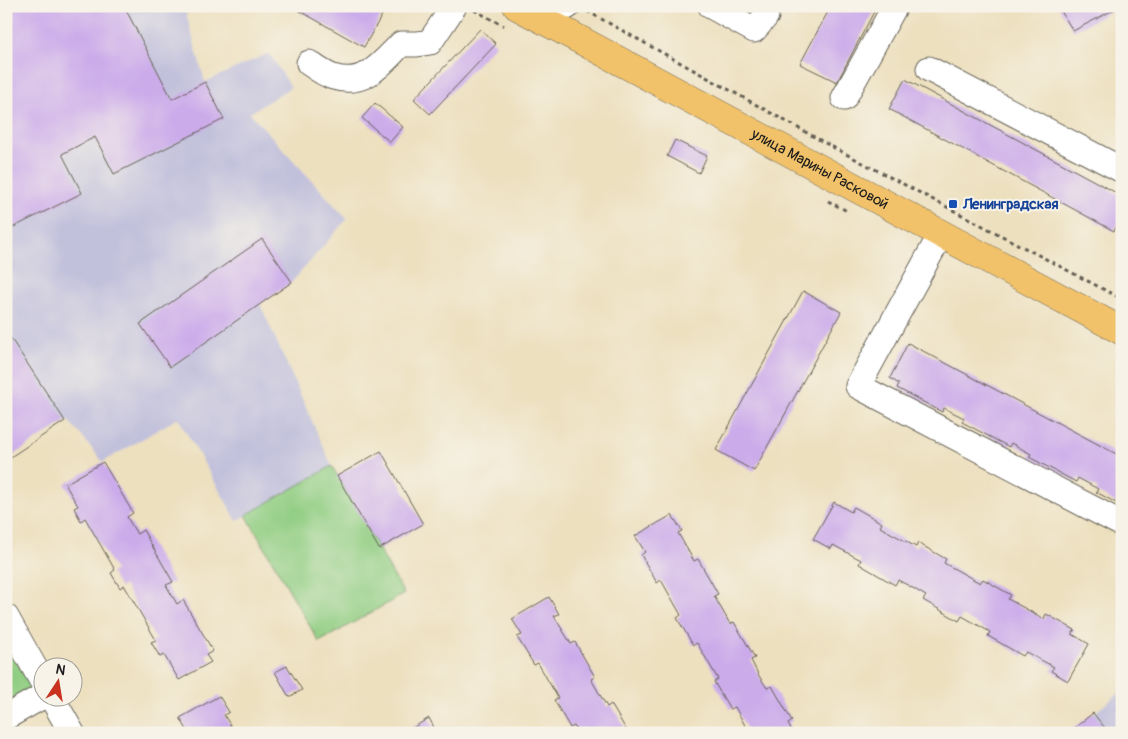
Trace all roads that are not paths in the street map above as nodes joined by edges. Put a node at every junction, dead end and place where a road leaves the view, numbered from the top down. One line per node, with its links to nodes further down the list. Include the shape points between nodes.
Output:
1 (454, 6): 8 (street, via 430,42 401,44 374,71 362,78 332,77)
2 (517, 6): 7 (main road, улица Марины Расковой)
3 (711, 6): 6 (street)
4 (895, 6): 10 (street)
5 (577, 9): 7 (street)
6 (755, 17)
7 (542, 20): 12 (main road, улица Марины Расковой)
8 (309, 64)
9 (929, 69): 11 (street)
10 (844, 98)
11 (1122, 170)
12 (941, 234): 13 (main road, улица Марины Расковой); 14 (street, via 858,386)
13 (1122, 331)
14 (1122, 524)
15 (6, 617): 16 (street)
16 (32, 663)
17 (32, 702): 19 (street)
18 (57, 706): 20 (street)
19 (6, 716)
20 (72, 733)

